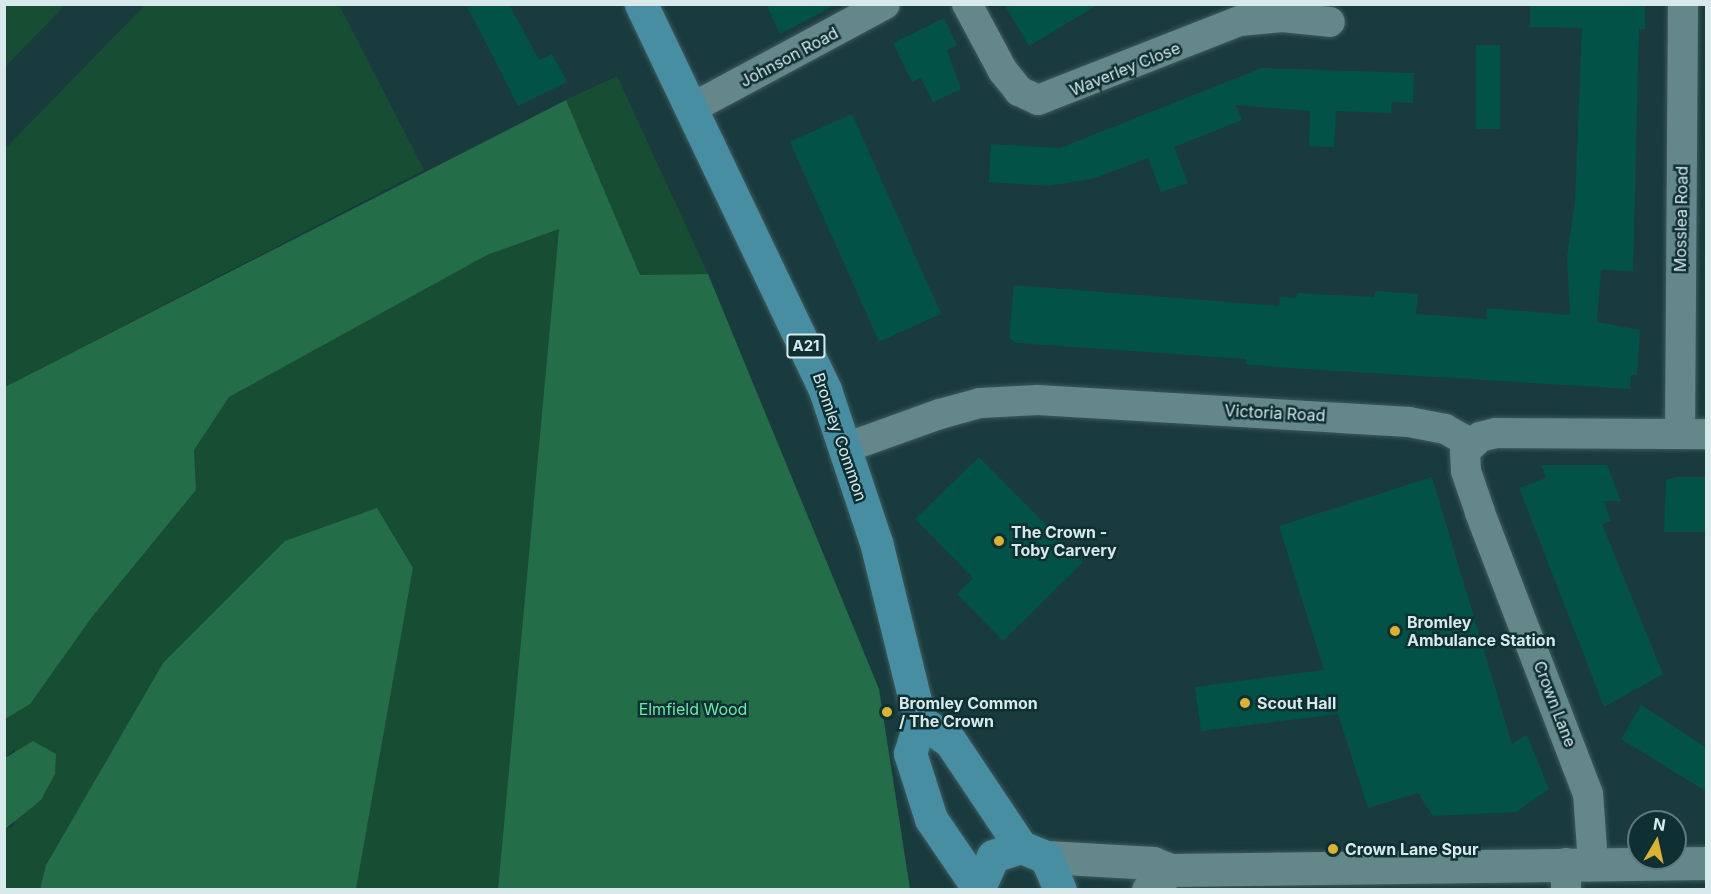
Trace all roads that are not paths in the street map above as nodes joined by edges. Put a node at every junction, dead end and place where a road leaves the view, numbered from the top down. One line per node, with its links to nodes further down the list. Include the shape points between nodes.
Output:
1 (641, 4): 7 (main road, Bromley Common / A21)
2 (885, 4): 7 (street, Johnson Road)
3 (967, 4): 5 (street, Waverley Close, via 1008,78 1038,100 1240,21 1282,16)
4 (1683, 4): 6 (street, Mosslea Road)
5 (1330, 22)
6 (1694, 84): 8 (street, Mosslea Road)
7 (692, 108): 10 (main road, Bromley Common / A21, via 790,308)
8 (1693, 434): 9 (street, via 1496,433)
9 (1470, 443): 10 (street, Victoria Road, via 1445,429 1409,422 1038,400 960,408); 14 (street, Crown Lane, via 1466,471 1588,794)
10 (845, 448): 11 (main road, Bromley Common / A21, via 876,542)
11 (920, 721): 12 (main road, via 950,741); 16 (main road, via 910,753 931,819)
12 (1034, 852): 15 (street, via 1153,863); 16 (main road, via 993,856); 17 (main road)
13 (1707, 863): 14 (street)
14 (1575, 872): 15 (street)
15 (1159, 880)
16 (978, 889)
17 (1060, 890)

